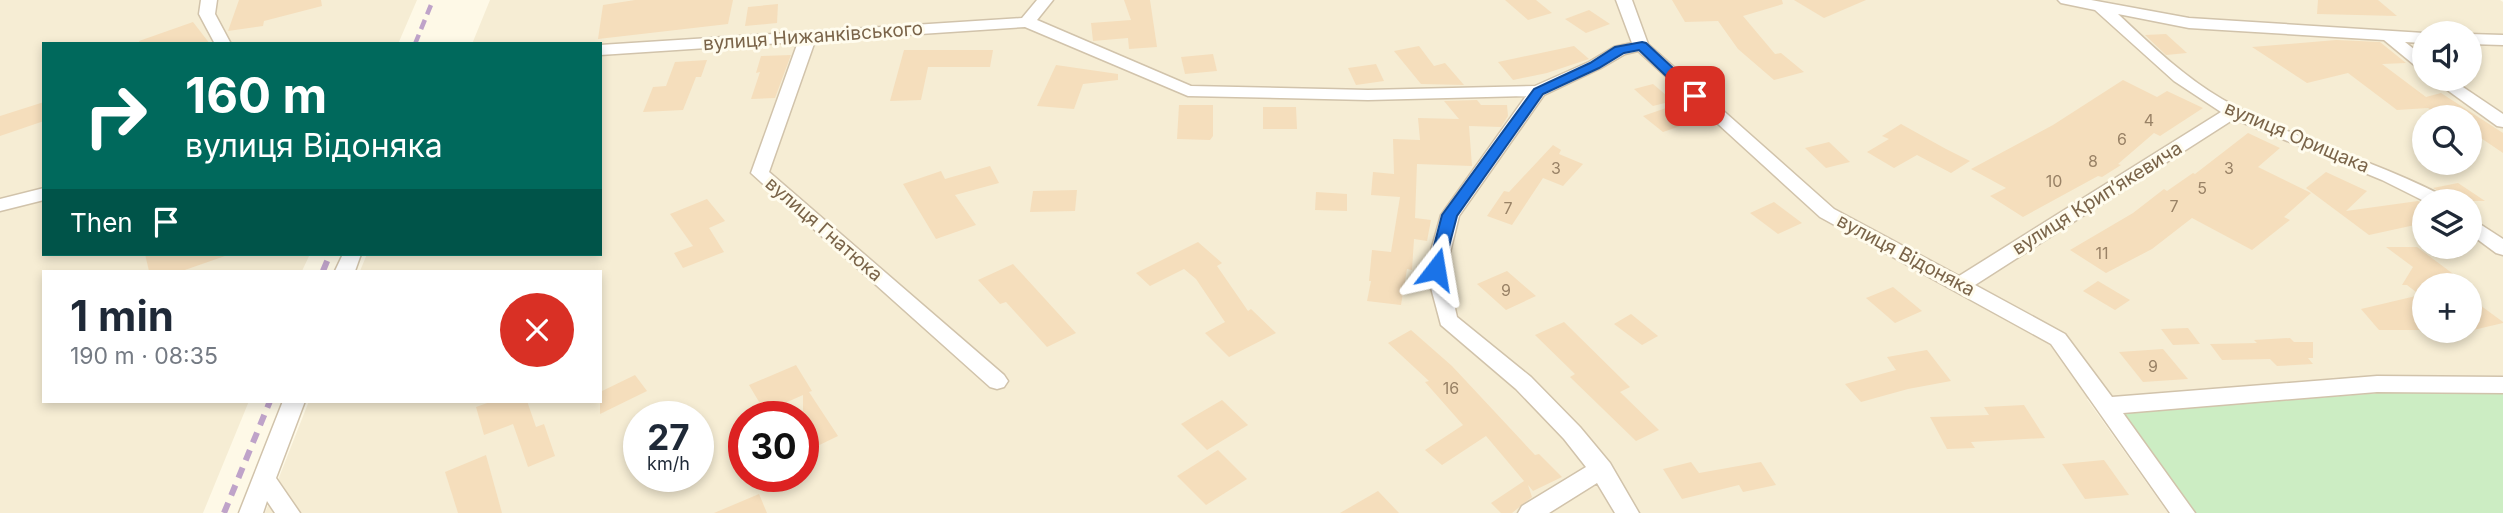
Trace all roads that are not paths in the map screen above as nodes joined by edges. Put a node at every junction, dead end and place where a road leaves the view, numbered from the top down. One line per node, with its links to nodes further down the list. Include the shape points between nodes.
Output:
1 (209, 0): 12 (street, via 206,14)
2 (1045, 0): 6 (street)
3 (1624, 0): 13 (street, вулиця Відоняка)
4 (2066, 0): 5 (street)
5 (2100, 6): 8 (street, via 2189,23); 18 (street, вулиця Орищака, via 2162,64)
6 (1027, 22): 7 (street, вулиця Нижанківського); 17 (street, вулиця Нижанківського, via 1188,91)
7 (808, 37): 14 (street, вулиця Нижанківського); 26 (street, вулиця Гнатюка, via 760,173)
8 (2390, 37): 9 (street); 15 (street)
9 (2412, 38)
10 (2482, 39): 11 (street)
11 (2503, 40)
12 (222, 42)
13 (1642, 46): 17 (street, via 1620,50); 25 (street, вулиця Відоняка, via 1827,213)
14 (602, 50)
15 (2412, 55)
16 (2458, 91): 19 (street)
17 (1538, 92): 30 (street, via 1450,215 1436,269 1448,320 1531,391)
18 (2233, 112): 20 (street, вулиця Орищака); 25 (street, вулиця Крипʼякевича)
19 (2503, 122)
20 (2417, 189)
21 (42, 194): 22 (street)
22 (0, 205)
23 (2482, 233): 24 (street)
24 (2503, 250)
25 (1960, 285): 29 (street, вулиця Відоняка, via 2058,339)
26 (997, 381)
27 (2503, 385): 29 (street, via 2377,384)
28 (293, 403): 31 (street)
29 (2106, 405): 36 (street, вулиця Відоняка)
30 (1602, 469): 34 (street); 35 (street)
31 (263, 477): 32 (street); 33 (street)
32 (251, 513)
33 (288, 513)
34 (1530, 513)
35 (1627, 513)
36 (2183, 513)

